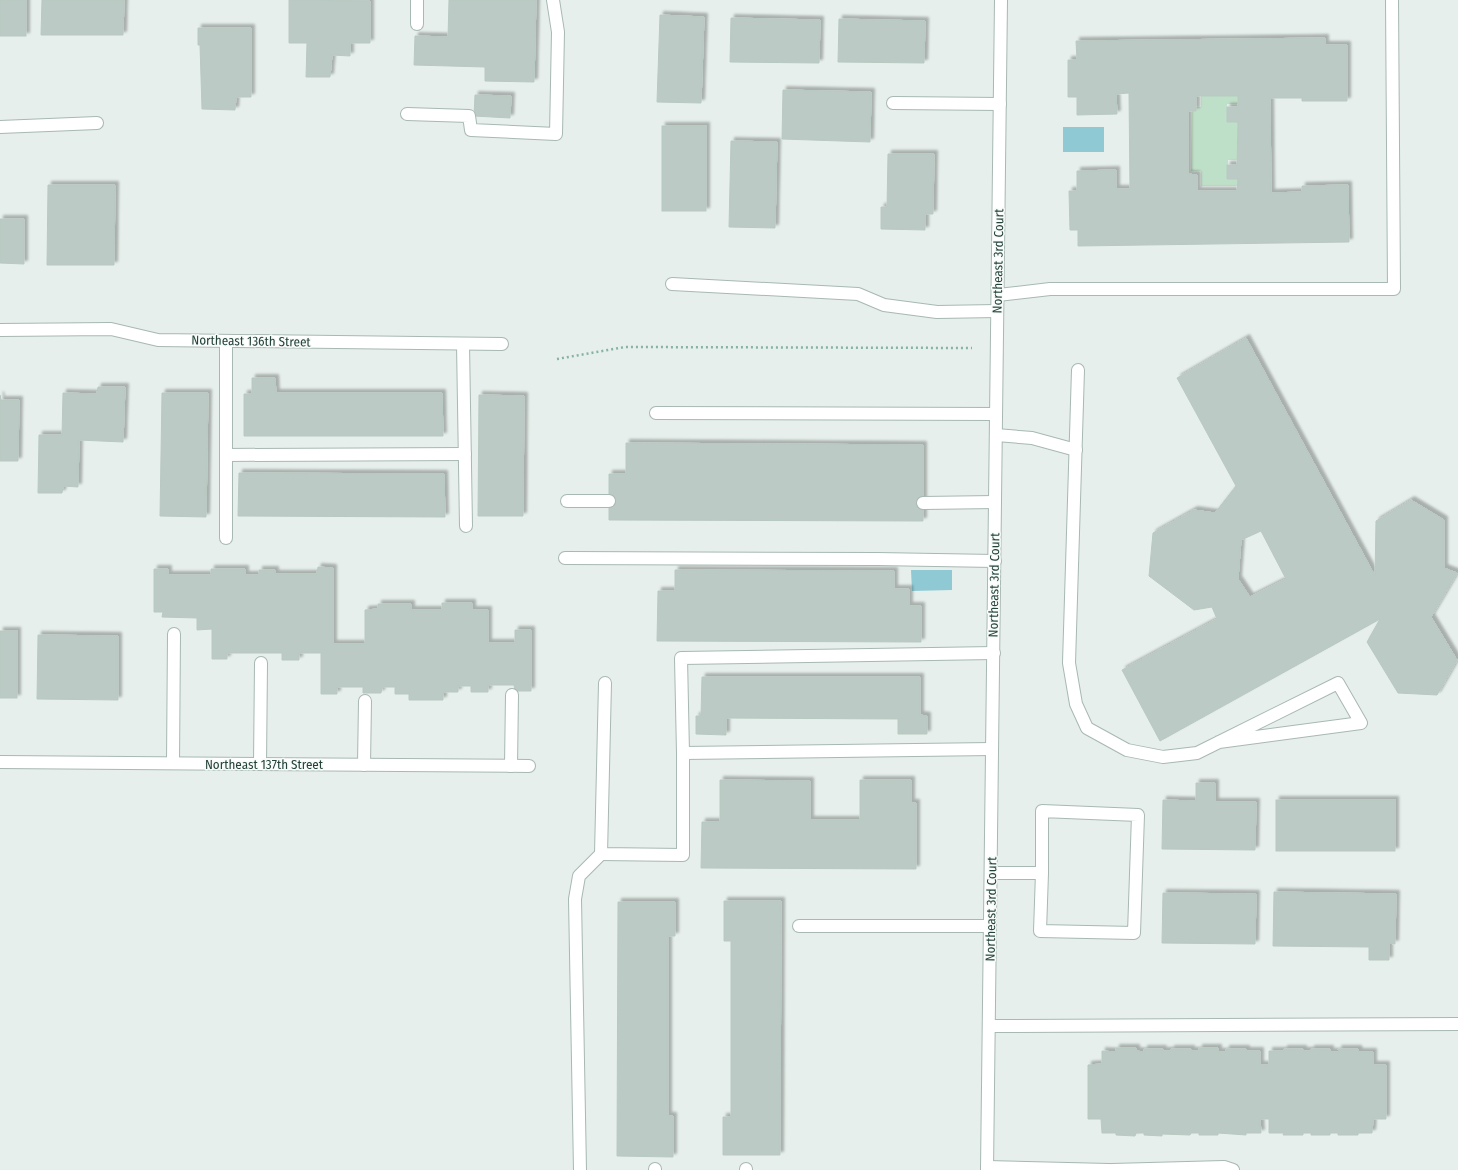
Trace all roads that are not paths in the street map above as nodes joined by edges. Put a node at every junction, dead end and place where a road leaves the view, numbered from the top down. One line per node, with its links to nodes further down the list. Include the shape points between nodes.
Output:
1 (417, 0): 5 (street)
2 (552, 0): 8 (street, via 558,32 556,134 471,130 469,116)
3 (1001, 0): 7 (street, Northeast 3rd Court)
4 (1392, 0): 12 (street, via 1394,289 1050,289)
5 (417, 24)
6 (893, 103): 7 (street)
7 (1000, 104): 12 (street, Northeast 3rd Court)
8 (407, 114)
9 (97, 123): 10 (street)
10 (0, 127)
11 (672, 284): 13 (street, via 858,294 884,305 937,312)
12 (998, 295): 13 (street, Northeast 3rd Court)
13 (998, 311): 20 (street, Northeast 3rd Court)
14 (0, 330): 15 (street, Northeast 136th Street, via 111,329 158,340)
15 (226, 341): 16 (street, Northeast 136th Street); 24 (street)
16 (463, 344): 17 (street, Northeast 136th Street); 23 (street)
17 (502, 344)
18 (1078, 370): 22 (street)
19 (656, 413): 20 (street)
20 (996, 414): 21 (street, Northeast 3rd Court)
21 (996, 435): 22 (street, via 1032,438); 27 (street, Northeast 3rd Court)
22 (1076, 450): 39 (street, via 1069,663 1076,704 1087,728 1127,750 1163,758 1197,753)
23 (465, 454): 24 (street); 29 (street)
24 (226, 455): 30 (street)
25 (567, 501): 26 (street)
26 (609, 501)
27 (995, 502): 28 (street); 32 (street, Northeast 3rd Court)
28 (923, 503)
29 (466, 526)
30 (226, 538)
31 (565, 558): 32 (street)
32 (995, 562): 34 (street, Northeast 3rd Court)
33 (174, 634): 43 (street)
34 (994, 653): 40 (street, Northeast 3rd Court); 41 (street, via 681,658)
35 (261, 663): 44 (street)
36 (605, 683): 48 (street)
37 (512, 695): 46 (street)
38 (365, 701): 45 (street)
39 (1219, 742): 39 (street, via 1338,683 1361,723 1338,726)
40 (992, 750): 41 (street); 49 (street, Northeast 3rd Court)
41 (683, 753): 48 (street, via 683,855)
42 (0, 762): 43 (street, Northeast 137th Street)
43 (174, 763): 44 (street, Northeast 137th Street)
44 (260, 764): 45 (street, Northeast 137th Street)
45 (364, 765): 46 (street, Northeast 137th Street)
46 (511, 766): 47 (street, Northeast 137th Street)
47 (529, 766)
48 (601, 854): 56 (street, via 579,876 575,899)
49 (991, 873): 50 (street); 52 (street, Northeast 3rd Court)
50 (1042, 873): 50 (street, via 1040,931 1134,933 1138,815 1042,812)
51 (798, 926): 52 (street)
52 (990, 926): 54 (street, Northeast 3rd Court)
53 (1458, 1024): 54 (street)
54 (989, 1026): 55 (street, Northeast 3rd Court)
55 (987, 1168): 57 (street)
56 (580, 1170)
57 (1110, 1170): 58 (street, via 1224,1167)
58 (1232, 1170)

